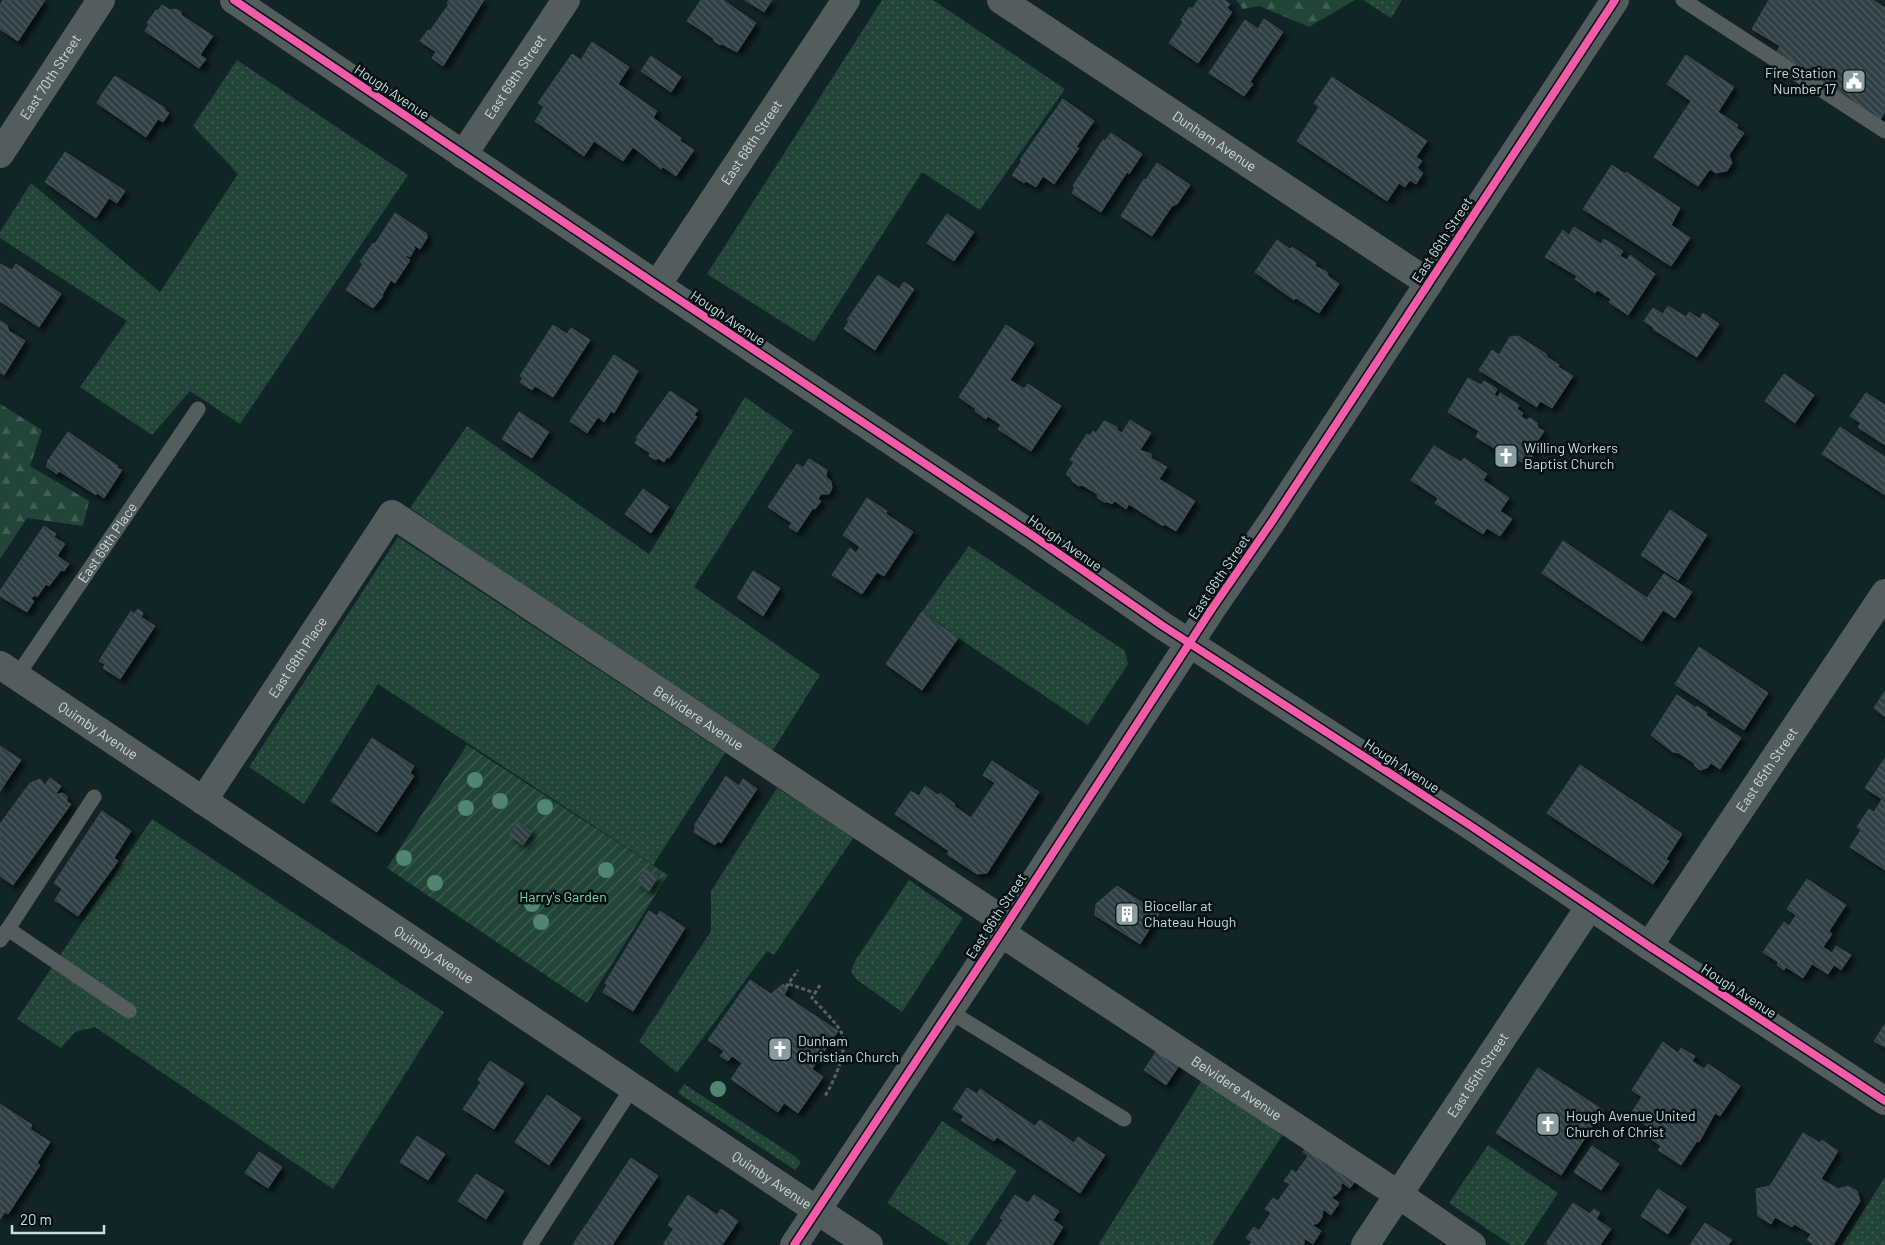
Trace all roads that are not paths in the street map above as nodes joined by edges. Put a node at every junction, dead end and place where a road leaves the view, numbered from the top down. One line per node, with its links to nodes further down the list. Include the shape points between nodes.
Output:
1 (101, 0): 9 (street, East 70th Street)
2 (234, 0): 10 (street, Hough Avenue)
3 (566, 0): 10 (street, East 69th Street)
4 (846, 0): 12 (street, East 68th Street)
5 (1001, 0): 11 (street, Dunham Avenue)
6 (1615, 0): 11 (street, East 66th Street)
7 (1683, 0): 8 (lane)
8 (1885, 131)
9 (0, 154)
10 (464, 155): 12 (street, Hough Avenue)
11 (1429, 283): 16 (street, East 66th Street)
12 (657, 285): 16 (street, Hough Avenue)
13 (198, 409): 17 (lane, East 69th Place)
14 (392, 514): 19 (street, East 68th Place); 21 (street, Belvidere Avenue)
15 (1885, 593): 23 (street, East 65th Street)
16 (1190, 643): 20 (street, Hough Avenue); 21 (street, East 66th Street)
17 (8, 671): 19 (street, Quimby Avenue)
18 (94, 797): 22 (lane)
19 (203, 801): 26 (street, Quimby Avenue)
20 (1590, 906): 23 (street, Hough Avenue); 29 (street, East 65th Street)
21 (1004, 928): 25 (street, East 66th Street); 29 (street, Belvidere Avenue)
22 (4, 934): 24 (lane)
23 (1649, 946): 27 (street, Hough Avenue)
24 (129, 1011)
25 (949, 1011): 28 (lane); 30 (street, East 66th Street)
26 (632, 1088): 30 (street, Quimby Avenue); 31 (lane)
27 (1885, 1101)
28 (1124, 1119)
29 (1399, 1195): 34 (street, East 65th Street); 35 (street, Belvidere Avenue)
30 (816, 1211): 32 (street, East 66th Street); 33 (street, Quimby Avenue)
31 (530, 1245)
32 (794, 1245)
33 (869, 1245)
34 (1365, 1245)
35 (1472, 1245)

